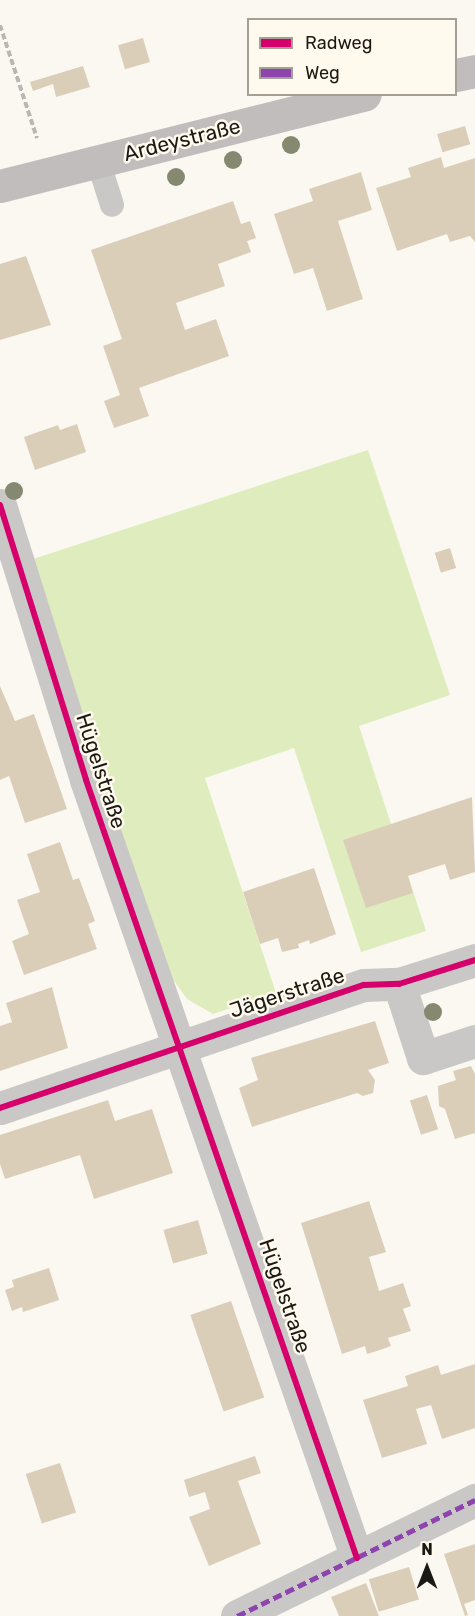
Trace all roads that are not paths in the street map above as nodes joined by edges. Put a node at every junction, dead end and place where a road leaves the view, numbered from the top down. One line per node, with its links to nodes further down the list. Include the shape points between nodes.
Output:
1 (475, 71): 2 (main road)
2 (457, 75)
3 (357, 96): 4 (main road, Ardeystraße)
4 (98, 161): 5 (main road, Ardeystraße); 6 (lane)
5 (0, 186)
6 (112, 205)
7 (0, 505): 11 (street, Hügelstraße, via 86,780)
8 (475, 960): 9 (street, Jägerstraße)
9 (399, 984): 10 (street, via 423,1058); 11 (street, Jägerstraße, via 364,985)
10 (475, 1041)
11 (179, 1045): 12 (street); 14 (street, Hügelstraße)
12 (0, 1108)
13 (475, 1500): 14 (street)
14 (357, 1558): 15 (street)
15 (237, 1616)

